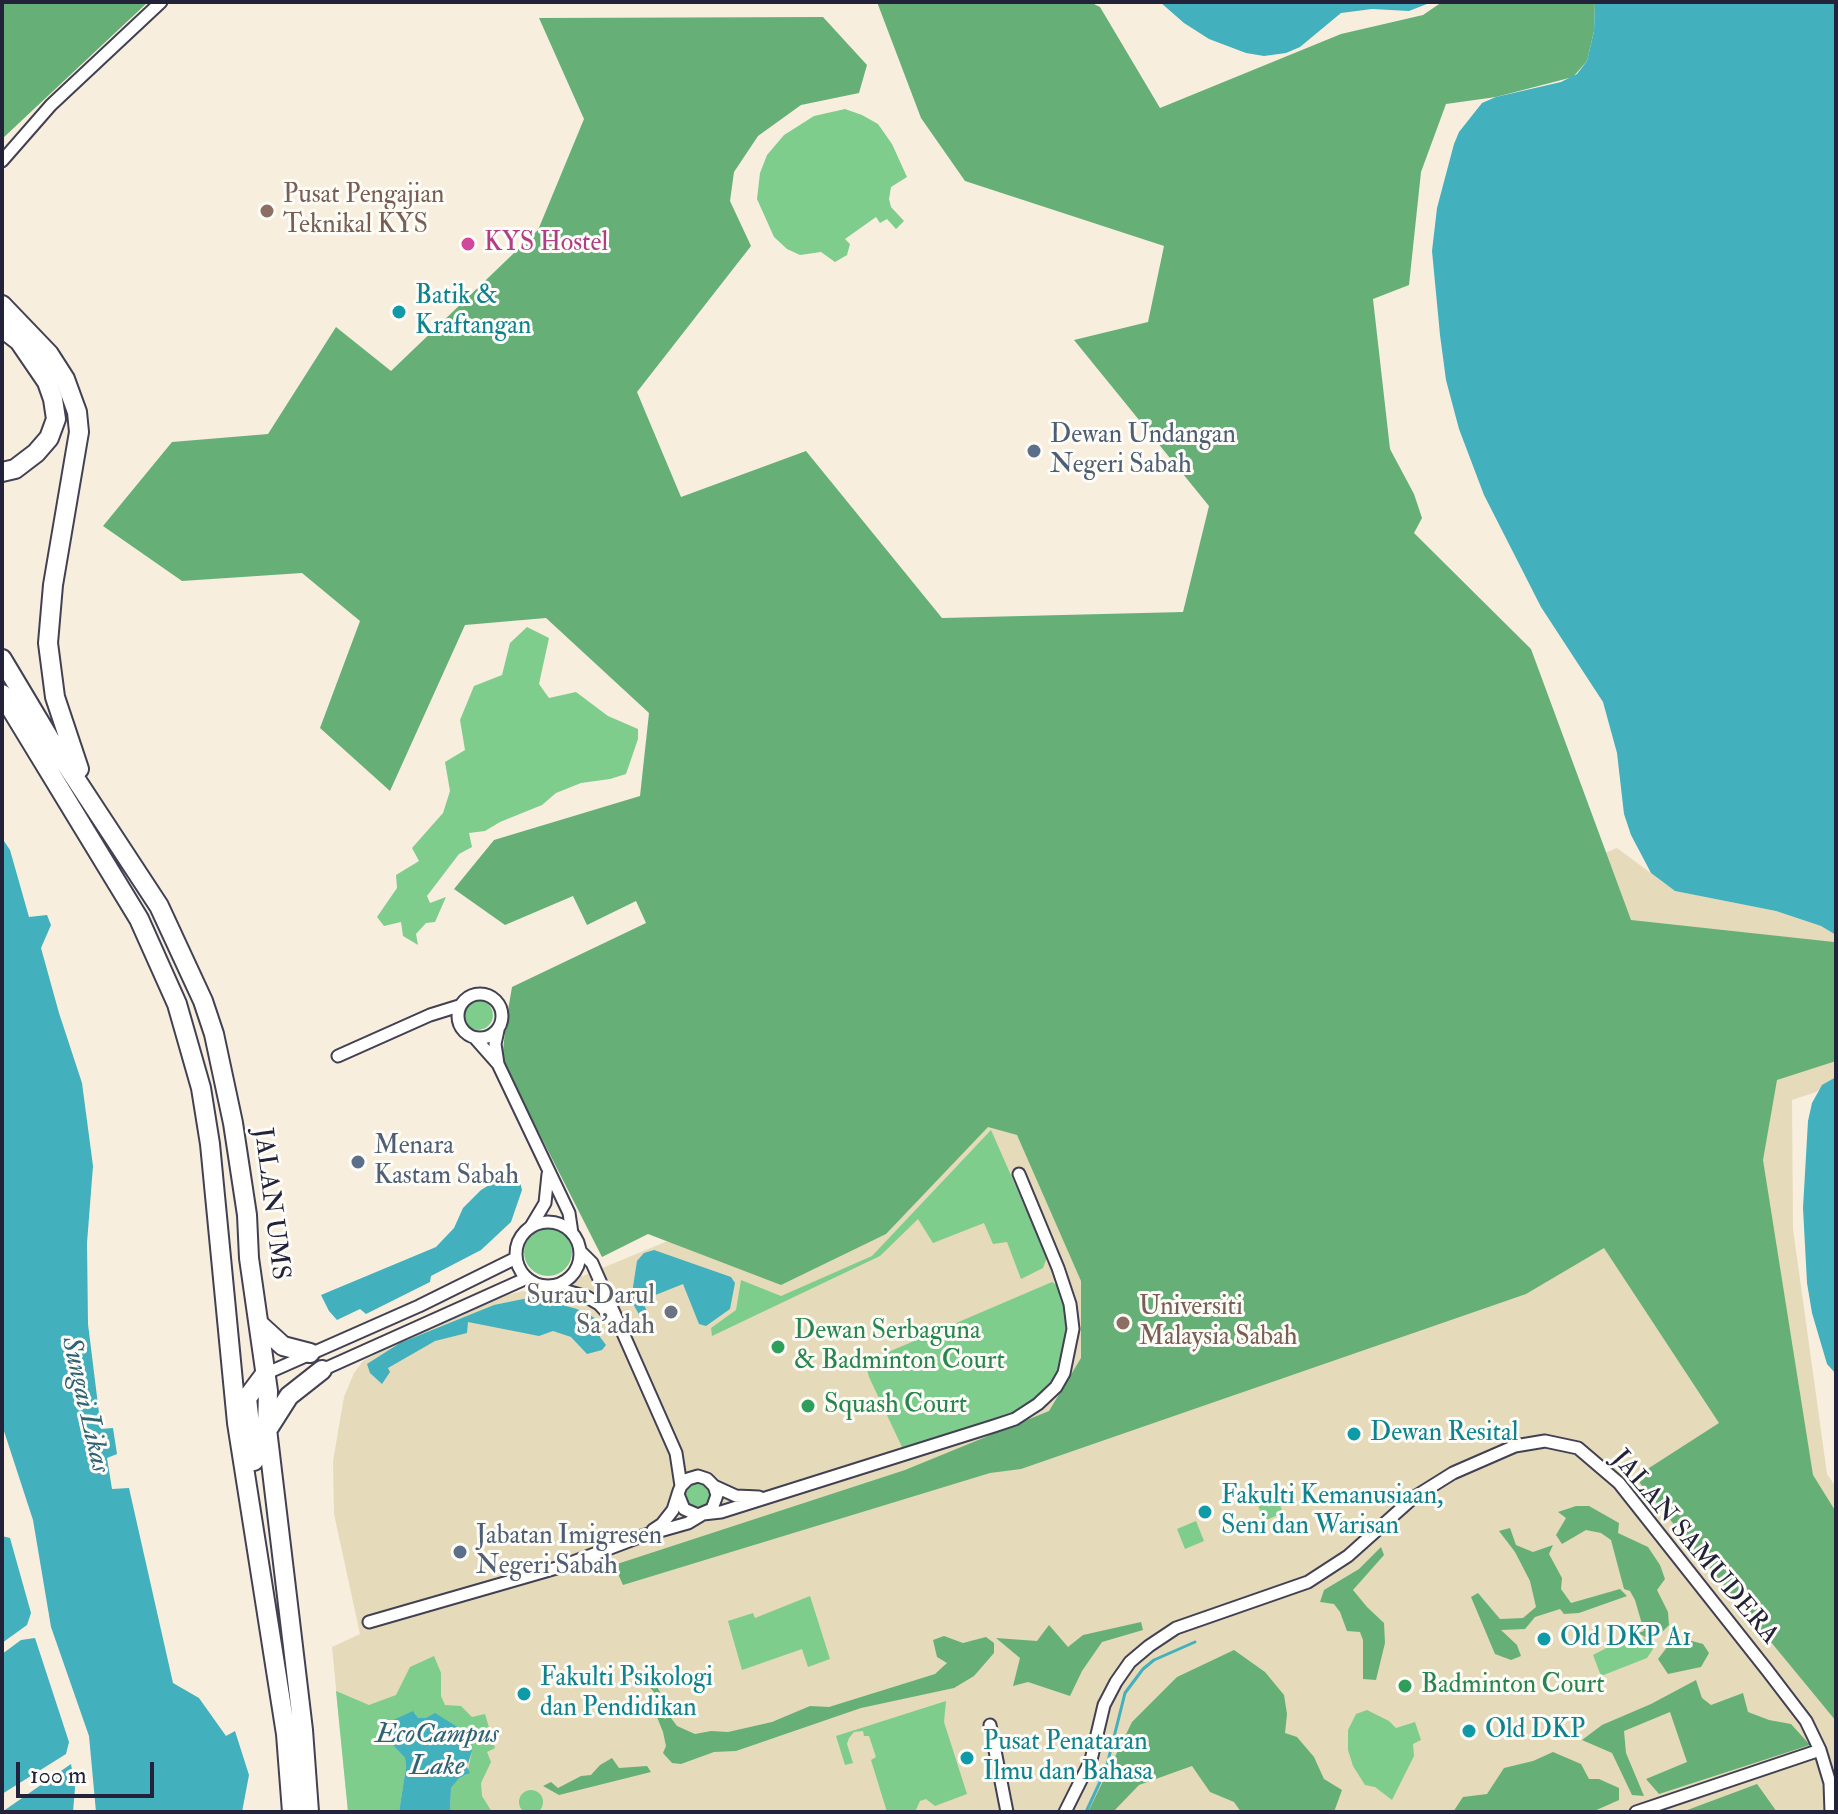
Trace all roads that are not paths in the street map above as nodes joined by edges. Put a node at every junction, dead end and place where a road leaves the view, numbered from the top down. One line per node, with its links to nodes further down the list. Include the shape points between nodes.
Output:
1 (161, 2): 2 (street, via 51,105)
2 (2, 161)
3 (2, 305): 8 (highway, via 49,354 77,412 79,432 48,643 55,697)
4 (2, 328): 5 (highway, via 19,341 47,382 56,419 36,453)
5 (2, 472)
6 (2, 659): 8 (highway, JALAN UMS)
7 (2, 694): 35 (highway, JALAN UMS, via 139,919 177,1004 205,1108 237,1423)
8 (93, 804): 24 (highway, JALAN UMS, via 159,906 214,1034 235,1132)
9 (459, 1006): 10 (street); 11 (street); 12 (street, via 471,995 488,995 501,1007)
10 (430, 1015): 11 (street); 14 (street)
11 (460, 1025): 13 (street)
12 (498, 1030): 13 (street); 15 (street)
13 (475, 1038): 15 (street)
14 (338, 1056)
15 (498, 1064): 16 (street)
16 (548, 1173): 18 (street, via 545,1203); 19 (street, via 569,1213)
17 (1019, 1174): 34 (street, via 1070,1304 1073,1329 1056,1387 1005,1423)
18 (529, 1228): 19 (street, via 555,1223); 21 (street)
19 (572, 1233): 20 (street)
20 (580, 1251): 23 (street, via 572,1276); 25 (street, via 592,1263)
21 (516, 1258): 22 (street); 26 (street)
22 (527, 1278): 23 (street); 27 (street)
23 (548, 1286): 25 (street, via 587,1297)
24 (260, 1325): 26 (highway, via 283,1346); 28 (highway, JALAN UMS)
25 (621, 1331): 30 (street)
26 (310, 1353): 28 (street)
27 (322, 1370): 29 (highway, via 289,1396)
28 (265, 1374): 29 (highway, JALAN UMS); 35 (highway, via 247,1398)
29 (267, 1429): 42 (highway, JALAN UMS)
30 (676, 1453): 31 (street); 33 (street)
31 (703, 1477): 32 (street); 33 (street, via 688,1479)
32 (714, 1486): 34 (street, via 736,1496); 36 (street, via 717,1500)
33 (680, 1490): 36 (street, via 684,1509); 37 (street, via 662,1524)
34 (768, 1497): 36 (street)
35 (253, 1514): 41 (highway, JALAN UMS, via 286,1734)
36 (703, 1514): 37 (street)
37 (642, 1536): 38 (street, via 560,1567)
38 (369, 1622)
39 (990, 1725): 43 (street)
40 (1820, 1750): 44 (street, JALAN SAMUDERA, via 1806,1721 1619,1483 1578,1448 1545,1441 1515,1446 1453,1473 1413,1498 1348,1556 1308,1582 1176,1628 1149,1646 1130,1662 1110,1693 1091,1760); 45 (street); 46 (street, JALAN SAMUDERA, via 1830,1783)
41 (292, 1812)
42 (309, 1812)
43 (1007, 1812)
44 (1065, 1812)
45 (1636, 1812)
46 (1831, 1812)

